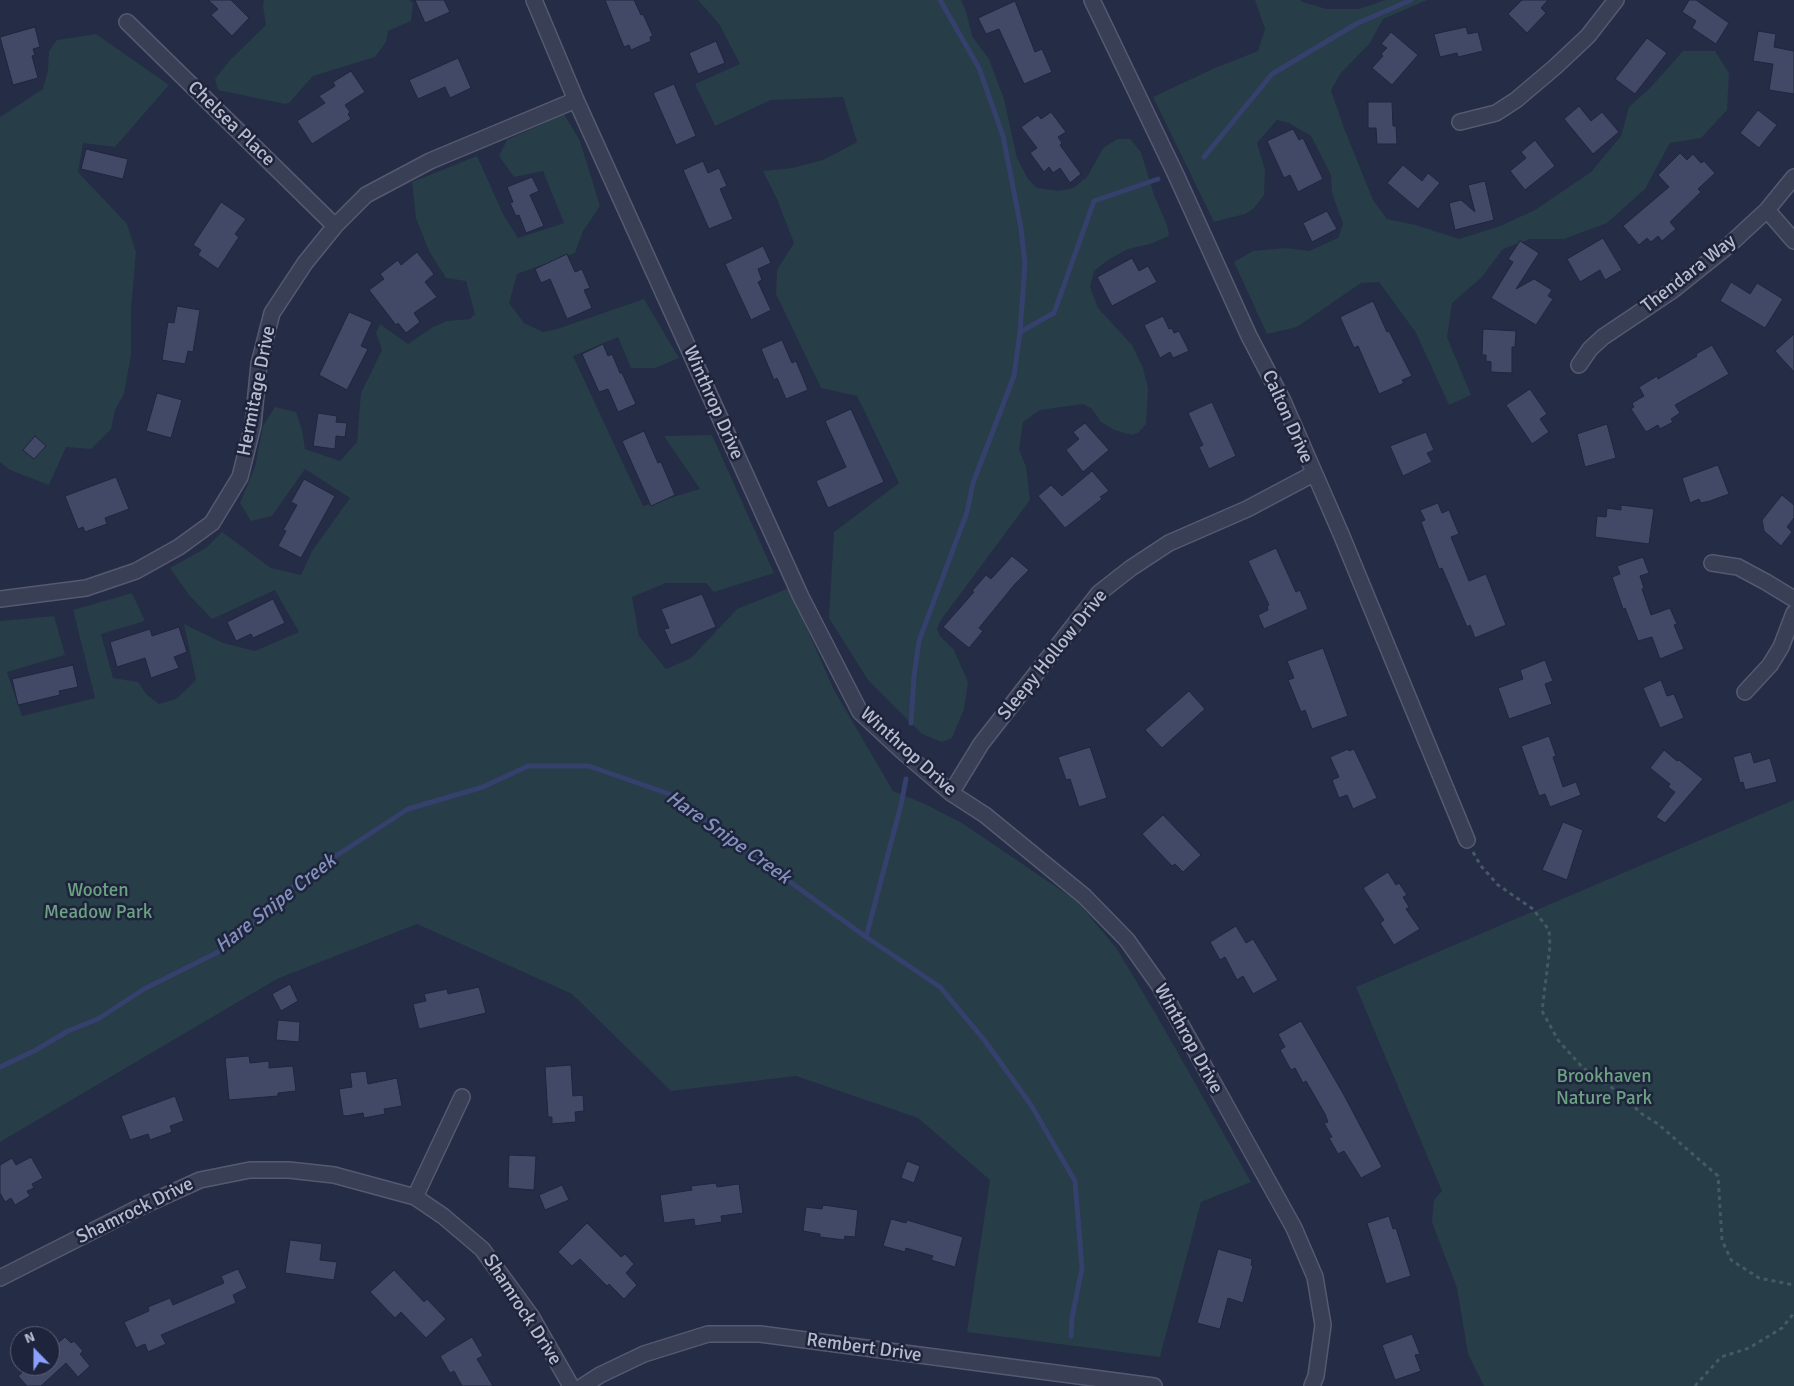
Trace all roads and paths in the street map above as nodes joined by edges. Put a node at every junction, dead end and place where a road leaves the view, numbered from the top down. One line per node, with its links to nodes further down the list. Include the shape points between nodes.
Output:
1 (534, 0): 5 (street, Winthrop Drive)
2 (1092, 0): 12 (street, Calton Drive, via 1249,336 1283,401)
3 (1616, 0): 6 (street, via 1588,36 1516,100 1496,112)
4 (127, 22): 9 (street, Chelsea Place)
5 (576, 100): 9 (street, Hermitage Drive, via 430,162 366,194); 18 (street, Winthrop Drive, via 801,597 860,712)
6 (1460, 122)
7 (1794, 177): 8 (street, Thendara Way)
8 (1766, 210): 10 (street); 11 (street, Thendara Way, via 1695,272 1603,337)
9 (335, 226): 14 (street, Hermitage Drive, via 304,263 272,313 259,364 253,425 240,477 212,522 179,547 136,571 86,588)
10 (1794, 241)
11 (1579, 365)
12 (1313, 474): 18 (street, Sleepy Hollow Drive, via 1170,544 1131,568 1099,594 981,744); 19 (street, Calton Drive, via 1341,534)
13 (1712, 563): 15 (street, via 1738,567)
14 (0, 598)
15 (1794, 599)
16 (1794, 613): 17 (street, via 1770,665)
17 (1745, 692)
18 (951, 792): 28 (street, Winthrop Drive, via 1084,896 1127,940 1159,985 1294,1228 1315,1276 1323,1325)
19 (1467, 840): 23 (path, via 1492,879 1532,910 1548,930 1550,946 1542,1010 1558,1040 1582,1067 1658,1124 1718,1176 1722,1240 1732,1260 1759,1278)
20 (462, 1097): 21 (street)
21 (415, 1197): 22 (street, Shamrock Drive, via 334,1175 250,1170 200,1180); 25 (street, Shamrock Drive, via 482,1249 531,1316)
22 (0, 1278)
23 (1794, 1285)
24 (1794, 1313): 29 (path, via 1782,1328 1749,1348 1721,1357)
25 (570, 1386)
26 (583, 1386): 27 (street, Rembert Drive, via 644,1354 708,1334 760,1334)
27 (1154, 1386)
28 (1312, 1386)
29 (1695, 1386)

